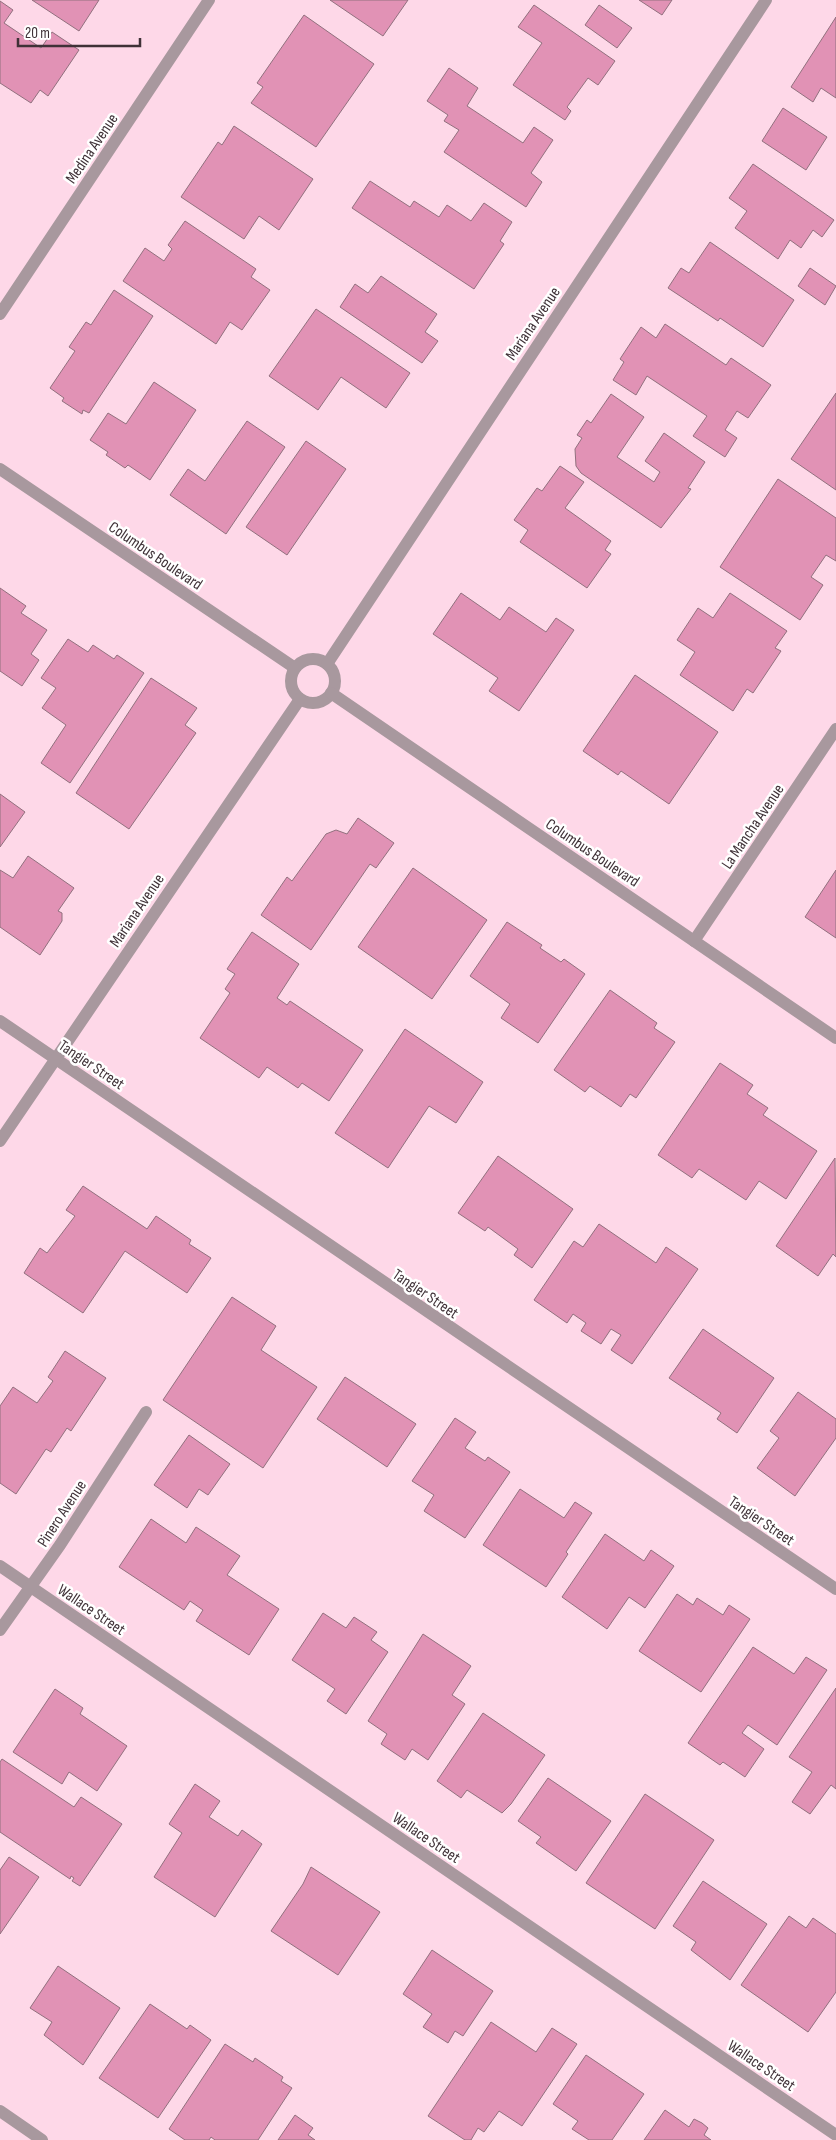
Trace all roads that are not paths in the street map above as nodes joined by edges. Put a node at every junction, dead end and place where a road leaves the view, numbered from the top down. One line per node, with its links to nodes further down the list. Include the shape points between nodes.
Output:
1 (208, 0): 3 (street, Medina Avenue)
2 (766, 0): 5 (street, Mariana Avenue)
3 (0, 314)
4 (0, 469): 6 (street, Columbus Boulevard)
5 (326, 664): 6 (street, via 311,658); 7 (street, via 334,672)
6 (295, 668): 8 (street, via 290,677 291,684)
7 (331, 693): 8 (street, via 319,702); 10 (street, Columbus Boulevard)
8 (300, 699): 13 (street, Mariana Avenue)
9 (836, 729): 10 (street, La Mancha Avenue)
10 (694, 941): 12 (street, Columbus Boulevard)
11 (0, 1021): 13 (street, Tangier Street)
12 (836, 1038)
13 (56, 1058): 14 (street, Mariana Avenue); 18 (street, Tangier Street)
14 (0, 1141)
15 (146, 1412): 17 (street, Pinero Avenue)
16 (0, 1566): 17 (street, Wallace Street)
17 (31, 1586): 19 (street, Pinero Avenue); 21 (street, Wallace Street)
18 (836, 1590)
19 (0, 1630)
20 (0, 2111): 22 (street)
21 (836, 2135)
22 (42, 2140)

